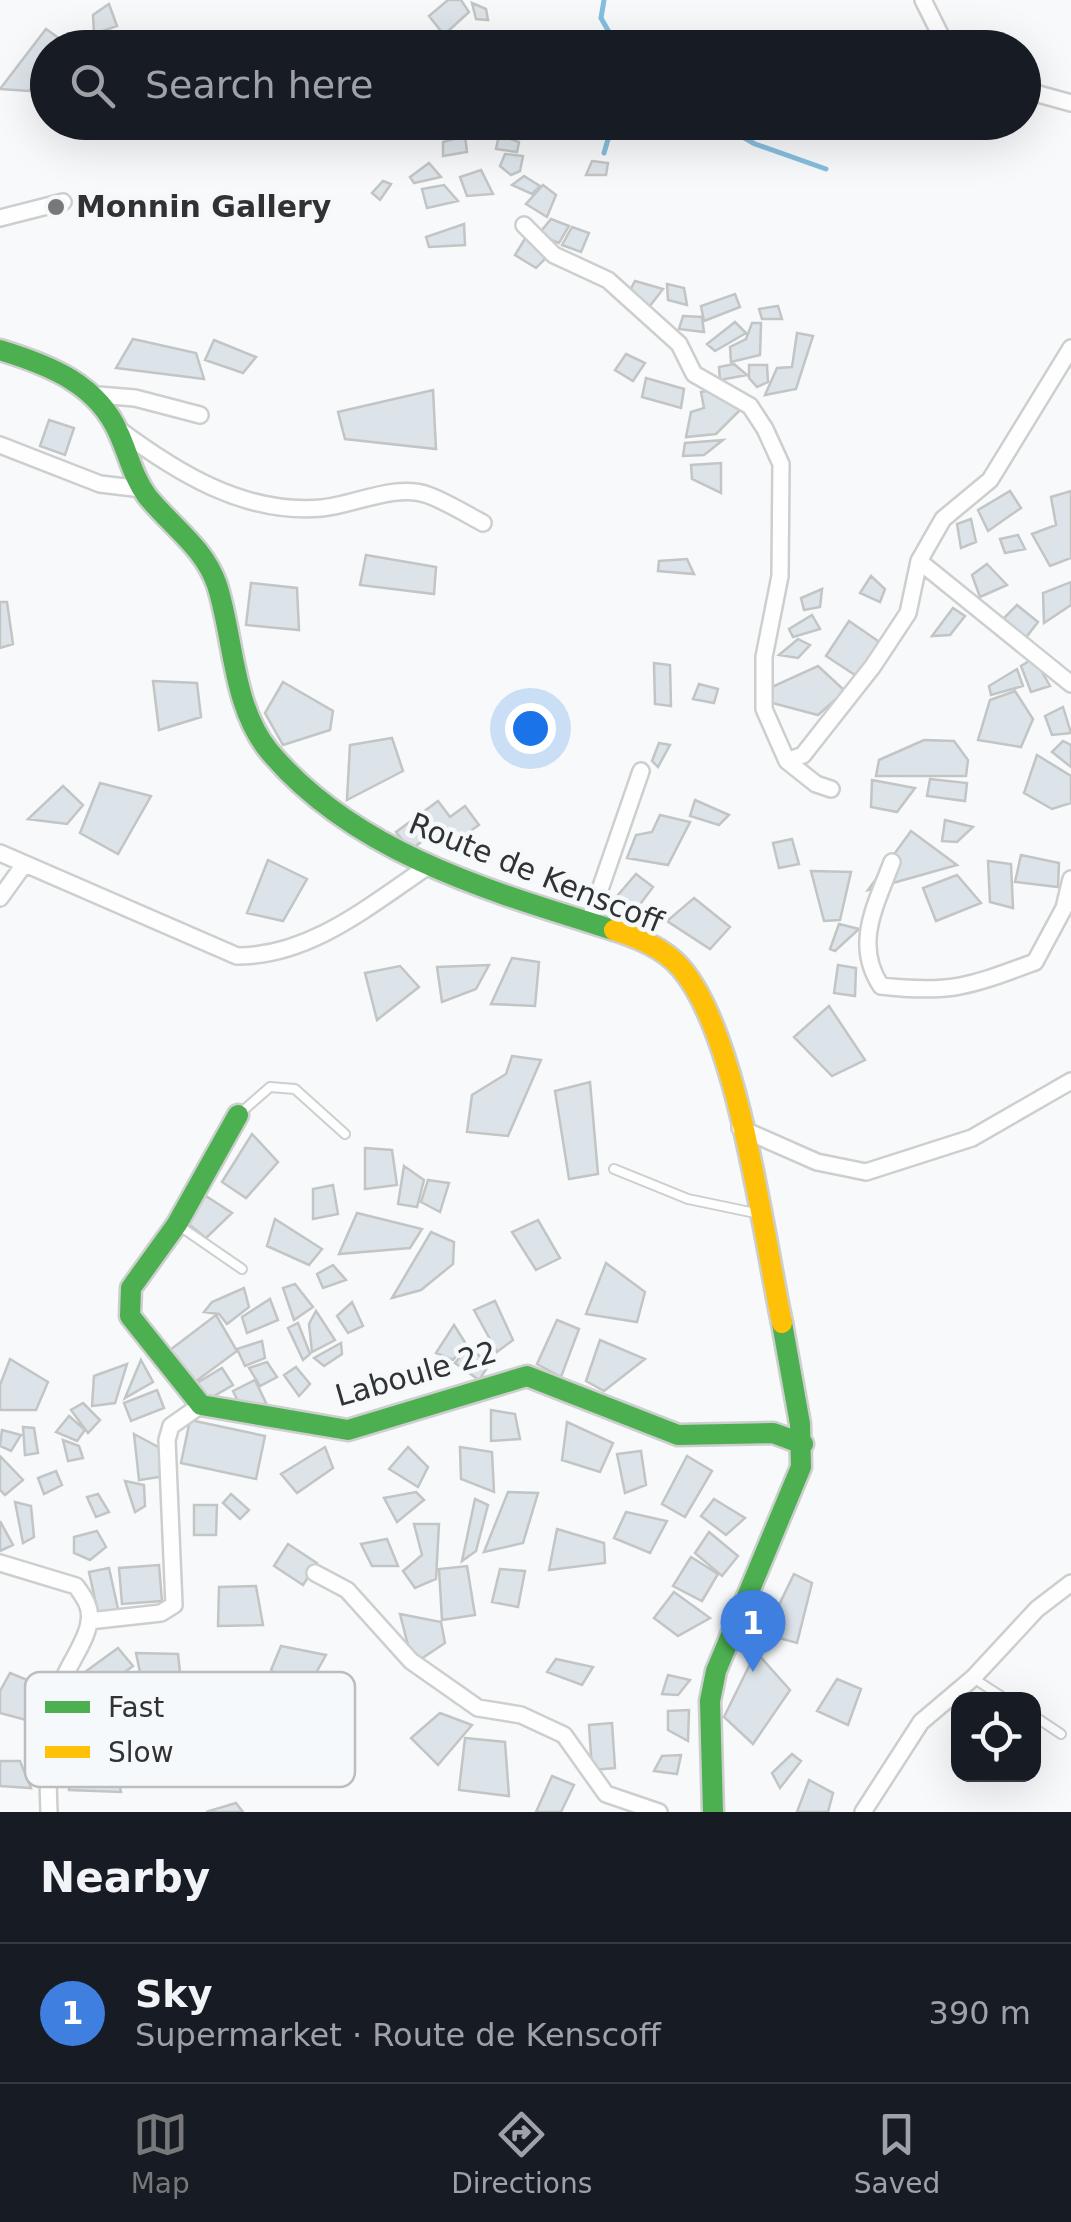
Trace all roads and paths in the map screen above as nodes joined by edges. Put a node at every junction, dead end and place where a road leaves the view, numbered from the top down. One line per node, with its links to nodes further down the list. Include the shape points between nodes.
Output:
1 (922, 0): 2 (street)
2 (938, 30)
3 (1041, 94): 4 (street)
4 (1071, 102)
5 (63, 202): 6 (street)
6 (0, 218)
7 (524, 225): 18 (street, via 554,254 608,280 679,344 694,374 750,406 765,428 781,464 780,576 764,657 764,709)
8 (1071, 348): 16 (street, via 990,480 943,519)
9 (0, 350): 10 (main road)
10 (98, 395): 11 (street); 12 (main road, Route de Kenscoff)
11 (200, 414)
12 (117, 428): 14 (main road, Route de Kenscoff); 15 (street, via 202,485 252,500 319,508 425,493)
13 (0, 445): 14 (street, via 100,484)
14 (142, 488): 24 (main road, Route de Kenscoff, via 191,538 215,580 262,744 296,782)
15 (484, 523)
16 (918, 561): 17 (street); 18 (street, via 908,612 874,666 803,755)
17 (1071, 684)
18 (787, 761): 20 (street)
19 (641, 770): 27 (street)
20 (830, 789)
21 (0, 854): 23 (street)
22 (892, 862): 25 (street, via 868,926 867,966 881,986 962,989 1035,962 1064,908)
23 (23, 866): 24 (street, via 216,949 259,956 313,940); 26 (street)
24 (428, 867): 27 (main road, Route de Kenscoff)
25 (1071, 879)
26 (0, 898)
27 (588, 924): 30 (main road, Route de Kenscoff, via 639,940 680,967 702,1000)
28 (1071, 1081): 30 (street, via 972,1138 866,1172 817,1162)
29 (238, 1115): 31 (lane, via 270,1087 295,1090); 34 (main road)
30 (740, 1128): 33 (main road, Route de Kenscoff)
31 (345, 1134)
32 (614, 1169): 33 (lane, via 688,1199)
33 (760, 1214): 37 (main road, Route de Kenscoff)
34 (177, 1224): 35 (lane); 36 (main road, via 131,1288 128,1304 130,1316)
35 (242, 1269)
36 (200, 1405): 37 (main road, Laboule 22, via 348,1430 527,1376 678,1435 773,1433); 41 (street, via 168,1432 174,1605 162,1613)
37 (803, 1444): 50 (main road, Route de Kenscoff, via 801,1467 716,1670 710,1701)
38 (0, 1563): 41 (street, via 76,1586)
39 (315, 1573): 49 (street, via 347,1590 411,1660 478,1708 521,1715 564,1736 606,1794)
40 (1071, 1583): 43 (street)
41 (89, 1621): 42 (street)
42 (68, 1672)
43 (973, 1678): 44 (lane); 51 (street, via 921,1722)
44 (995, 1692)
45 (1041, 1721): 46 (lane)
46 (1061, 1734)
47 (48, 1787): 48 (street)
48 (49, 1812)
49 (660, 1812)
50 (713, 1812)
51 (863, 1812)

